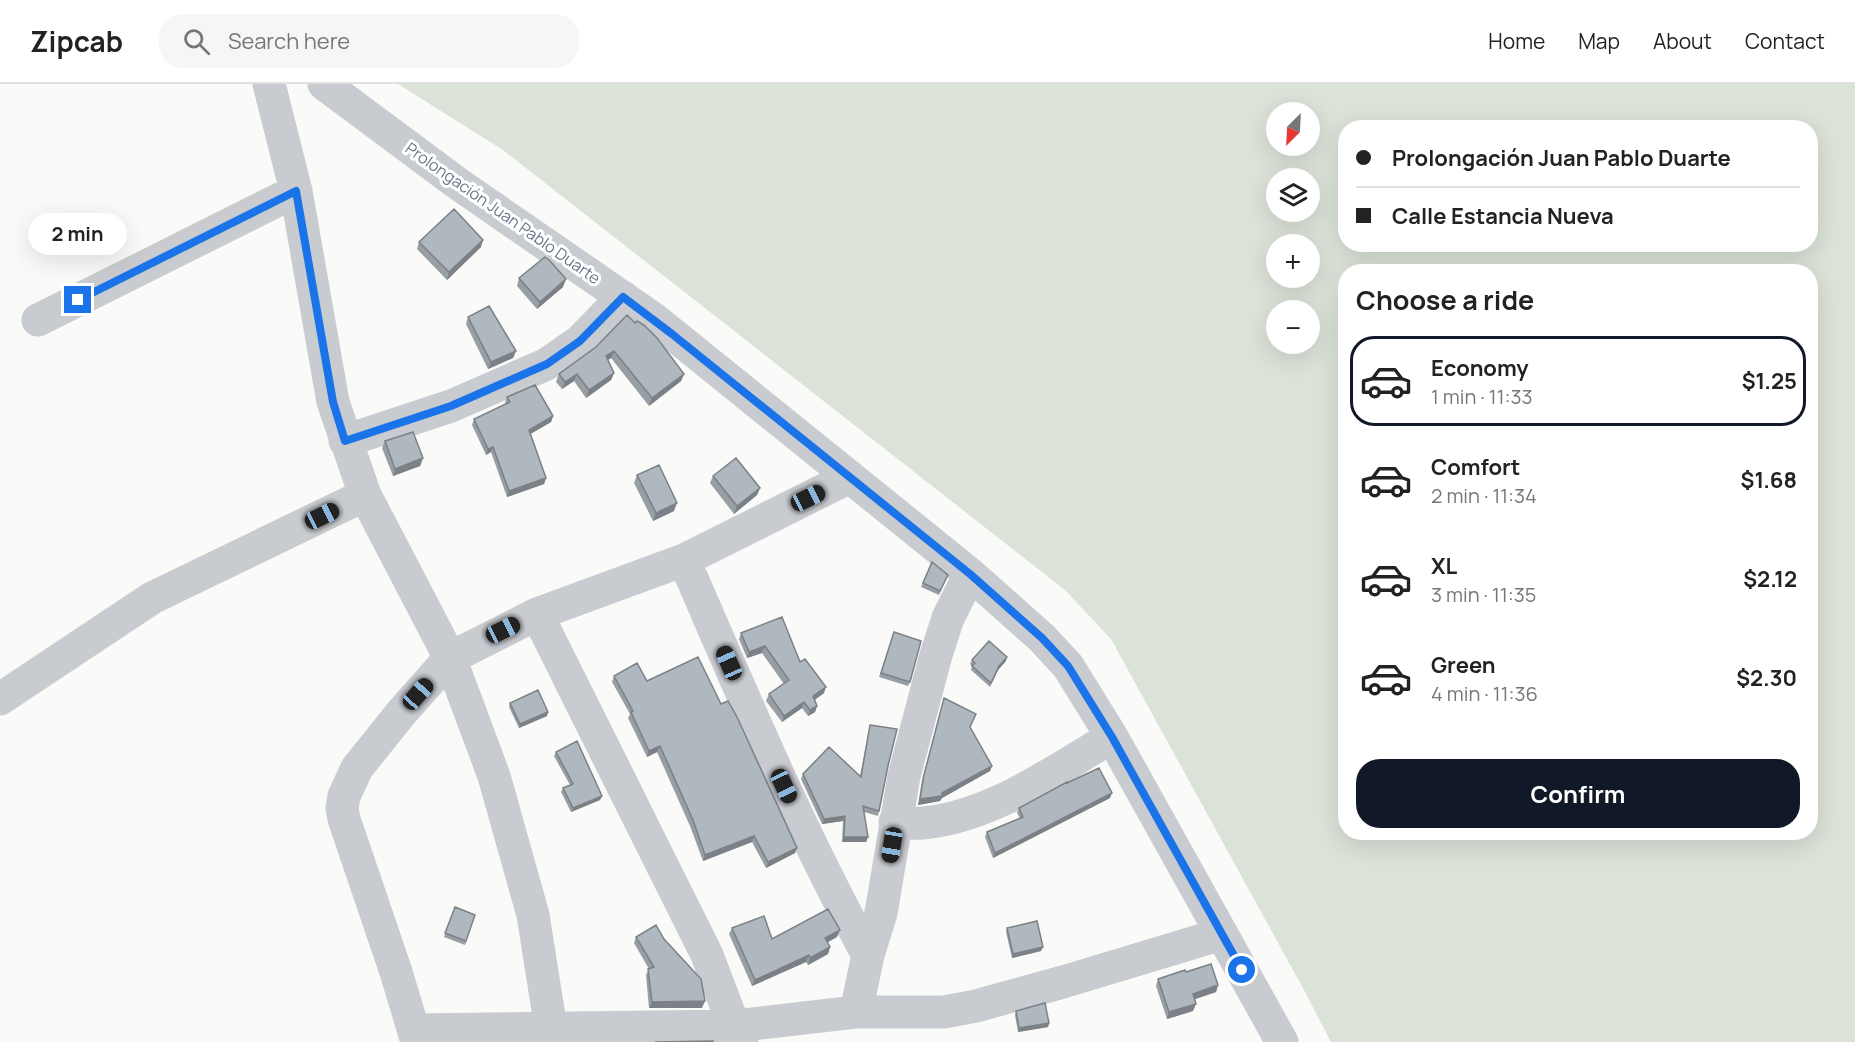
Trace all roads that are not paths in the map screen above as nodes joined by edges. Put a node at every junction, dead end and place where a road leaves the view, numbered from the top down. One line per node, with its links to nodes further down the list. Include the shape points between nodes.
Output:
1 (269, 84): 3 (street)
2 (324, 84): 4 (street, Prolongación Juan Pablo Duarte, via 457,183)
3 (296, 191): 5 (street); 6 (street, via 333,402)
4 (623, 297): 6 (street, via 580,341 547,364 451,406); 7 (street, Prolongación Juan Pablo Duarte)
5 (38, 320)
6 (345, 441): 8 (street)
7 (850, 477): 9 (street); 10 (street, Prolongación Juan Pablo Duarte)
8 (365, 495): 12 (street); 13 (street, via 152,598)
9 (684, 560): 11 (street); 17 (street, via 832,889)
10 (970, 574): 14 (street, Prolongación Juan Pablo Duarte, via 1068,666); 15 (street, via 948,618 936,655)
11 (537, 614): 12 (street); 20 (street, via 707,955)
12 (450, 658): 19 (street, via 494,776 533,915); 21 (street, via 357,768 342,808)
13 (0, 699)
14 (1112, 737): 15 (street, via 1011,796 953,818 921,824); 16 (street, Prolongación Juan Pablo Duarte)
15 (895, 822): 17 (street, via 881,913)
16 (1222, 934): 18 (street, via 976,1006 944,1012); 22 (street, Prolongación Juan Pablo Duarte)
17 (868, 955): 18 (street)
18 (856, 1012): 20 (street)
19 (551, 1029): 20 (street); 21 (street)
20 (738, 1034)
21 (415, 1036)
22 (1282, 1042)

